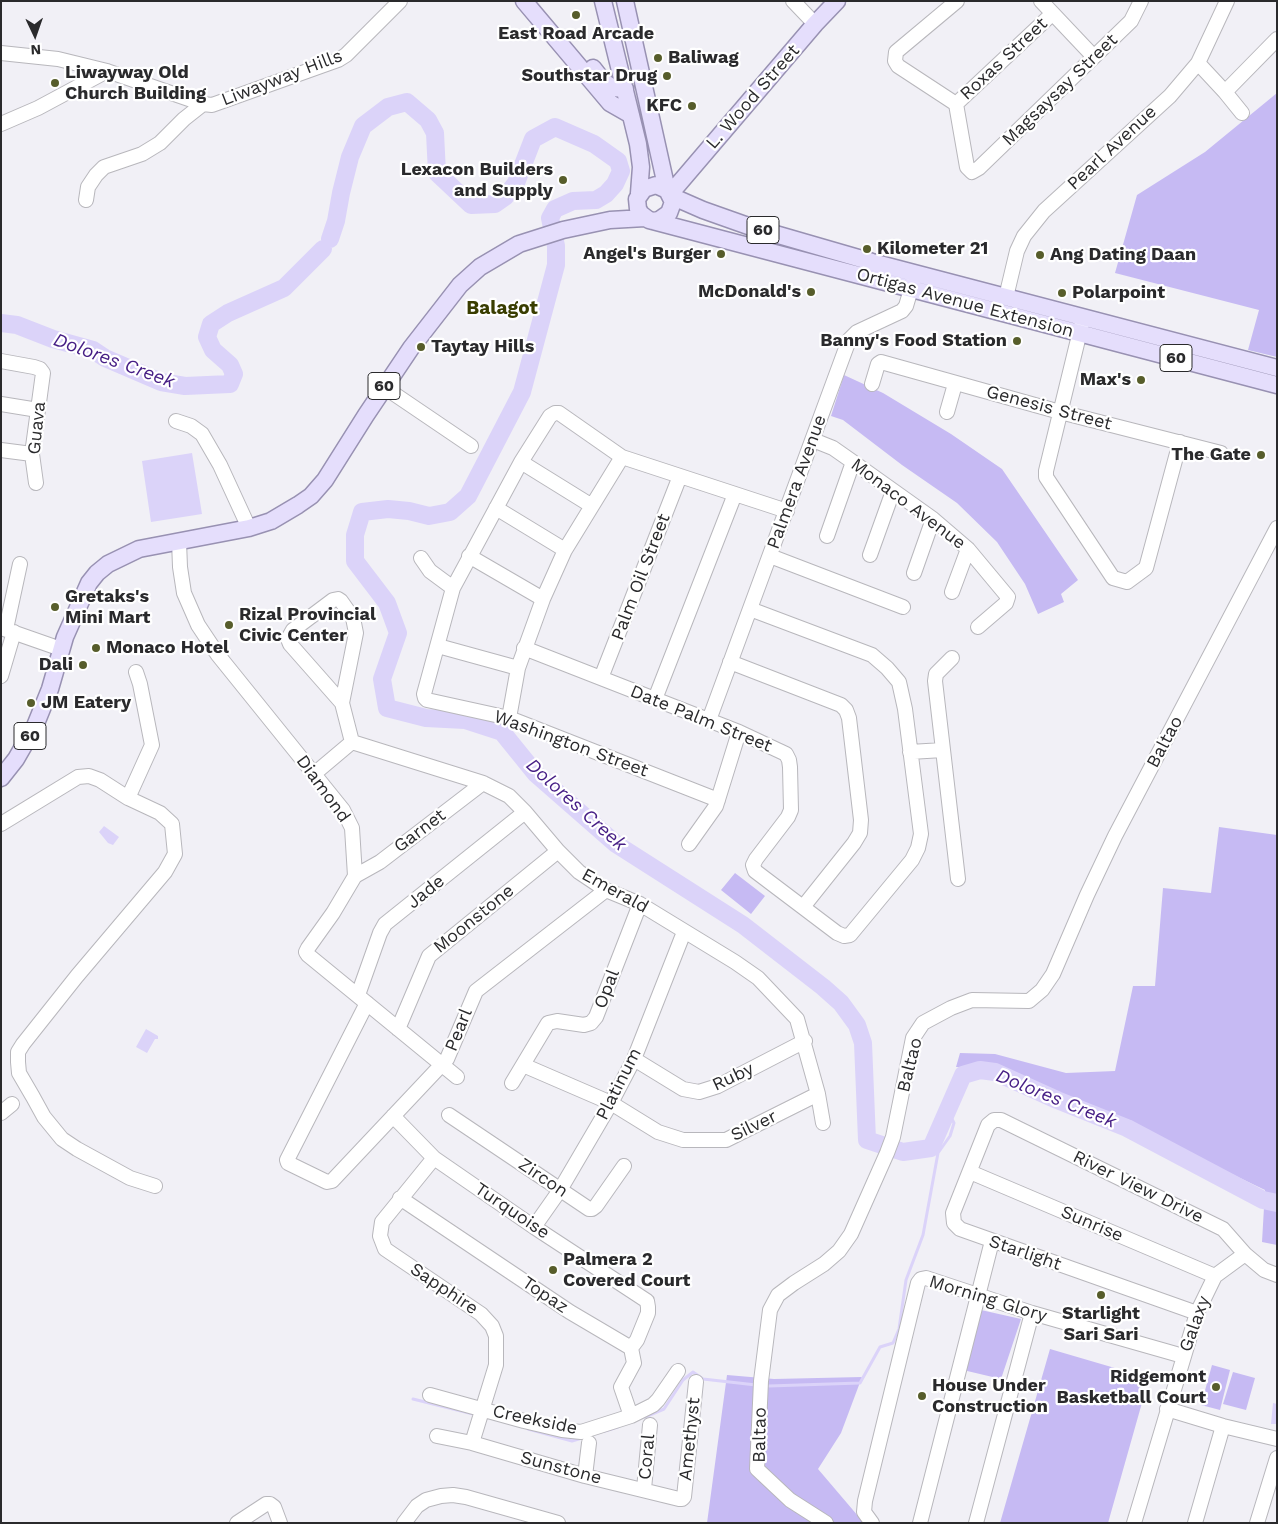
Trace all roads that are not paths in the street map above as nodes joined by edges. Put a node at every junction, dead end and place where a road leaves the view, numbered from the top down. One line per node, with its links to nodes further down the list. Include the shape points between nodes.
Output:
1 (400, 1): 21 (street, Liwayway Hills, via 338,60 212,105)
2 (524, 1): 24 (main road, via 610,104)
3 (538, 1): 19 (main road, via 604,82 613,88)
4 (603, 1): 19 (main road)
5 (624, 1): 26 (main road)
6 (793, 1): 13 (street)
7 (837, 1): 13 (main road, L. Wood Street)
8 (956, 1): 22 (street, via 896,52 895,61)
9 (1041, 1): 12 (street)
10 (1141, 1): 16 (street, Magsaysay Street, via 1130,22)
11 (1227, 1): 17 (street, Pearl Avenue)
12 (1052, 14): 16 (street); 22 (street, Roxas Street)
13 (815, 24): 27 (main road, L. Wood Street)
14 (1277, 39): 20 (street)
15 (1, 53): 18 (street, Liwayway Hills, via 58,59)
16 (1094, 57): 22 (street, Magsaysay Street, via 976,171 972,172 967,167)
17 (1198, 63): 20 (street); 35 (street, Pearl Avenue, via 1170,96 1040,215 1016,251)
18 (106, 72): 21 (street, Liwayway Hills); 25 (street)
19 (625, 89): 24 (main road)
20 (1225, 92): 23 (street)
21 (203, 104): 31 (street, Liwayway Hills, via 160,143 142,154 104,167 88,187)
22 (956, 104)
23 (1242, 113)
24 (631, 115): 28 (main road)
25 (1, 124)
26 (661, 160): 27 (main road, via 686,168); 28 (main road, via 654,172 646,172); 29 (main road)
27 (695, 164): 29 (main road, L. Wood Street)
28 (641, 167): 30 (main road)
29 (670, 193): 30 (main road, 60, via 656,185); 32 (main road, via 673,202 669,214 659,220); 34 (main road, Ortigas Avenue Extension / 60, via 694,207)
30 (638, 196): 32 (main road, via 638,210); 33 (main road, 60)
31 (86, 200)
32 (649, 219): 33 (main road, 60); 34 (main road, Ortigas Avenue Extension / 60)
33 (610, 220): 42 (main road, 60, via 519,244 480,267 460,285)
34 (913, 281): 35 (main road, Ortigas Avenue Extension / 60); 36 (main road, Ortigas Avenue Extension / 60); 48 (street, Palmera Avenue, via 902,311 858,332 849,340)
35 (1006, 297): 36 (main road, Ortigas Avenue Extension / 60)
36 (1082, 325): 38 (main road, Ortigas Avenue Extension / 60); 41 (main road, Ortigas Avenue Extension / 60); 46 (street)
37 (1, 361): 44 (street, Guava, via 40,369 43,373)
38 (1277, 368)
39 (872, 384): 40 (street, Genesis Street, via 881,362)
40 (955, 384): 45 (street); 46 (street, Genesis Street)
41 (1277, 385)
42 (384, 387): 50 (street); 65 (main road, 60, via 325,480 311,496 271,521)
43 (1, 404): 44 (street)
44 (38, 410): 53 (street, Guava)
45 (947, 412)
46 (1060, 412): 49 (street, Genesis Street); 49 (street, via 1046,477 1113,578 1125,582 1146,568)
47 (176, 421): 65 (street, via 202,434)
48 (813, 440): 56 (street, Monaco Avenue, via 833,448); 63 (street, Palmera Avenue)
49 (1180, 442): 52 (street, Genesis Street)
50 (471, 446)
51 (1, 450): 53 (street)
52 (1221, 453)
53 (32, 454): 58 (street, Guava)
54 (622, 457): 55 (street, via 555,413); 57 (street); 61 (street)
55 (521, 462): 61 (street); 62 (street)
56 (853, 462): 59 (street, Monaco Avenue); 67 (street)
57 (680, 476): 60 (street); 92 (street, Palm Oil Street)
58 (36, 483)
59 (893, 491): 64 (street, Monaco Avenue); 71 (street)
60 (734, 494): 63 (street); 93 (street)
61 (592, 506): 70 (street)
62 (496, 508): 70 (street); 72 (street)
63 (787, 511): 73 (street, Palmera Avenue)
64 (933, 519): 69 (street, Monaco Avenue); 76 (street)
65 (249, 528): 68 (main road, 60)
66 (1277, 528): 169 (street, Baltao, via 1115,836 1053,974 1029,1001 972,1000 923,1023 913,1038 893,1137 851,1234 824,1264 778,1295 770,1310 761,1381 757,1469 790,1500)
67 (827, 536)
68 (179, 541): 86 (main road, 60, via 139,549 97,573 81,600); 101 (street, Diamond, via 184,593 198,626)
69 (968, 549): 78 (street); 82 (street, Monaco Avenue, via 1008,597 1006,603)
70 (565, 550): 79 (street)
71 (870, 555)
72 (470, 556): 77 (street); 79 (street)
73 (770, 556): 80 (street); 81 (street, Palmera Avenue)
74 (421, 558): 77 (street, via 430,571)
75 (20, 564): 83 (street)
76 (914, 573)
77 (453, 588): 84 (street)
78 (952, 592)
79 (543, 599): 85 (street)
80 (904, 607)
81 (750, 609): 88 (street, Palmera Avenue); 100 (street, via 872,655 887,668 898,682 906,709)
82 (978, 627)
83 (7, 630): 86 (street); 91 (street)
84 (438, 646): 89 (street); 95 (street, Washington Street, via 424,694 427,700)
85 (524, 648): 89 (street); 92 (street, Date Palm Street)
86 (61, 649): 102 (main road, 60, via 50,690 35,726)
87 (952, 658): 99 (street, via 936,674 934,681)
88 (730, 662): 96 (street, Palmera Avenue); 114 (street, via 841,705 849,718 860,833)
89 (518, 668): 95 (street)
90 (136, 672): 104 (street, via 152,745)
91 (1, 676)
92 (602, 678): 93 (street, Date Palm Street)
93 (655, 699): 96 (street, Date Palm Street)
94 (342, 703): 94 (street, via 288,639 292,630 338,599 352,618 356,633); 98 (street)
95 (509, 718): 105 (street, Washington Street)
96 (709, 720): 97 (street, Date Palm Street)
97 (739, 732): 105 (street); 114 (street, Date Palm Street, via 786,754 789,760 791,810 753,866 755,871)
98 (352, 742): 101 (street); 103 (street, Emerald)
99 (943, 750): 100 (street); 111 (street)
100 (910, 752): 114 (street, Date Palm Street, via 921,834 912,860 850,935 837,933)
101 (314, 774): 110 (street, Diamond, via 343,810 352,828)
102 (1, 778)
103 (483, 783): 106 (street, Emerald, via 509,796); 110 (street, Garnet, via 380,862)
104 (128, 798): 107 (street, via 100,780 78,777); 136 (street, via 160,813 172,824 175,854 165,872 23,1044 18,1052 18,1062 33,1097 62,1139 130,1178)
105 (718, 800): 108 (street)
106 (525, 812): 109 (street, Emerald); 116 (street, Jade, via 386,924 380,933)
107 (1, 824)
108 (689, 844)
109 (558, 851): 112 (street, Emerald, via 579,872); 117 (street, Moonstone, via 429,956)
110 (355, 876): 116 (street, via 306,952)
111 (958, 879)
112 (606, 890): 113 (street, Emerald); 120 (street, Pearl, via 476,991)
113 (640, 904): 115 (street, Emerald); 121 (street, Opal, via 596,1017 584,1025 551,1022)
114 (803, 907)
115 (684, 932): 118 (street, Emerald, via 758,978 797,1019); 119 (street, Platinum)
116 (362, 999): 117 (street); 135 (street, Jade, via 287,1160)
117 (398, 1029): 120 (street)
118 (804, 1041): 119 (street, Ruby, via 718,1086 699,1092 683,1089); 124 (street, Emerald)
119 (634, 1059): 125 (street, Platinum)
120 (442, 1065): 122 (street); 129 (street, Pearl)
121 (523, 1065): 123 (street, Opal); 125 (street, Silver)
122 (457, 1077)
123 (512, 1083)
124 (818, 1094): 125 (street, Silver, via 726,1140 704,1141 683,1140 658,1132); 130 (street, Emerald)
125 (611, 1103): 137 (street, Platinum)
126 (12, 1104): 127 (street)
127 (1, 1113)
128 (449, 1115): 137 (street, Zircon)
129 (393, 1116): 132 (street, Turquoise); 135 (street, Pearl, via 332,1180)
130 (823, 1123)
131 (988, 1125): 134 (street, Starlight); 141 (street, River View Drive, via 994,1120 1001,1120 1222,1229)
132 (434, 1158): 138 (street, Sapphire); 139 (street, Turquoise)
133 (624, 1166): 137 (street, Zircon, via 592,1209)
134 (970, 1172): 140 (street, Starlight, via 953,1213 954,1223 960,1229); 143 (street, Sunrise)
135 (323, 1181)
136 (154, 1186)
137 (560, 1190): 139 (street, Platinum)
138 (400, 1198): 147 (street, Topaz, via 570,1312); 152 (street, Sapphire, via 382,1222 380,1229 385,1249 481,1314 496,1336 496,1365)
139 (534, 1227): 147 (street, Turquoise, via 646,1301 648,1313)
140 (992, 1241): 144 (street); 146 (street, Starlight)
141 (1245, 1254): 142 (street, River View Drive, via 1264,1270); 143 (street, Galaxy)
142 (1277, 1275)
143 (1214, 1276): 146 (street, Galaxy)
144 (978, 1295): 145 (street, Morning Glory); 170 (street, Morning Glory, via 926,1278 918,1283 865,1501 864,1512); 171 (street)
145 (1032, 1313): 148 (street, Morning Glory); 172 (street)
146 (1196, 1313): 148 (street, Galaxy)
147 (631, 1348): 154 (street, via 634,1363 621,1387)
148 (1183, 1356): 153 (street, Galaxy)
149 (678, 1371): 154 (street, Creekside, via 658,1400)
150 (696, 1382): 164 (street, Amethyst)
151 (430, 1395): 152 (street, Creekside)
152 (482, 1409): 154 (street, Creekside, via 578,1432); 159 (street, Sapphire)
153 (1167, 1409): 156 (street); 173 (street, Galaxy)
154 (631, 1416)
155 (650, 1424): 163 (street, Coral)
156 (1223, 1426): 158 (street); 174 (street)
157 (437, 1436): 159 (street, Sunstone)
158 (1277, 1439)
159 (472, 1443): 162 (street, Sunstone)
160 (590, 1443): 162 (street)
161 (1277, 1458): 175 (street)
162 (585, 1476): 163 (street, Sunstone)
163 (644, 1490): 164 (street, Sunstone, via 679,1499)
164 (684, 1497)
165 (237, 1523): 166 (street, via 266,1504 274,1508)
166 (280, 1523)
167 (404, 1523): 168 (street, via 426,1500 453,1495)
168 (558, 1523)
169 (826, 1523)
170 (872, 1523)
171 (920, 1523)
172 (976, 1523)
173 (1134, 1523)
174 (1195, 1523)
175 (1257, 1523)

